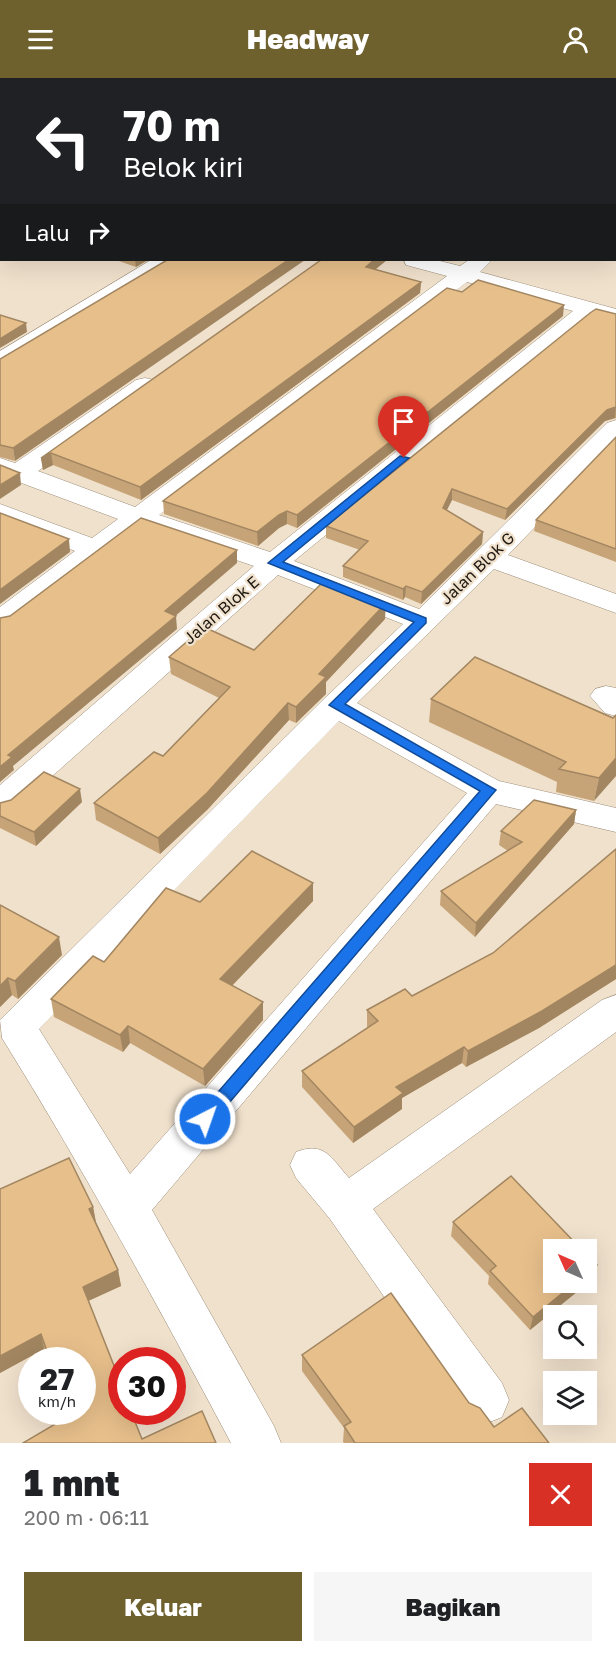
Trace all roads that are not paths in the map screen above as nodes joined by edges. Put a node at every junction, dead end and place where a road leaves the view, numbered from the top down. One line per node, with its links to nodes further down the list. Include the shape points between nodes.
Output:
1 (163, 261): 6 (street)
2 (424, 261): 3 (street)
3 (473, 266): 4 (street); 11 (street)
4 (589, 309): 5 (street); 14 (street, Jalan Blok E)
5 (616, 316)
6 (0, 361)
7 (162, 372): 9 (street)
8 (616, 428): 13 (street, Jalan Blok G)
9 (9, 470): 11 (street)
10 (0, 512): 12 (street)
11 (137, 517): 12 (street); 14 (street)
12 (97, 550): 16 (street)
13 (489, 558): 15 (street); 17 (street, Jalan Blok G)
14 (274, 563): 17 (street); 20 (street, Jalan Blok E)
15 (616, 604)
16 (0, 621)
17 (422, 621): 18 (street, Jalan Blok G)
18 (336, 705): 19 (street); 23 (street, Jalan Blok G)
19 (489, 790): 21 (street); 26 (street)
20 (0, 804)
21 (616, 820)
22 (616, 1011): 25 (street)
23 (5, 1030): 26 (street, via 78,1124)
24 (312, 1166): 25 (street)
25 (345, 1205): 27 (street)
26 (127, 1209): 28 (street)
27 (485, 1400)
28 (257, 1443)

